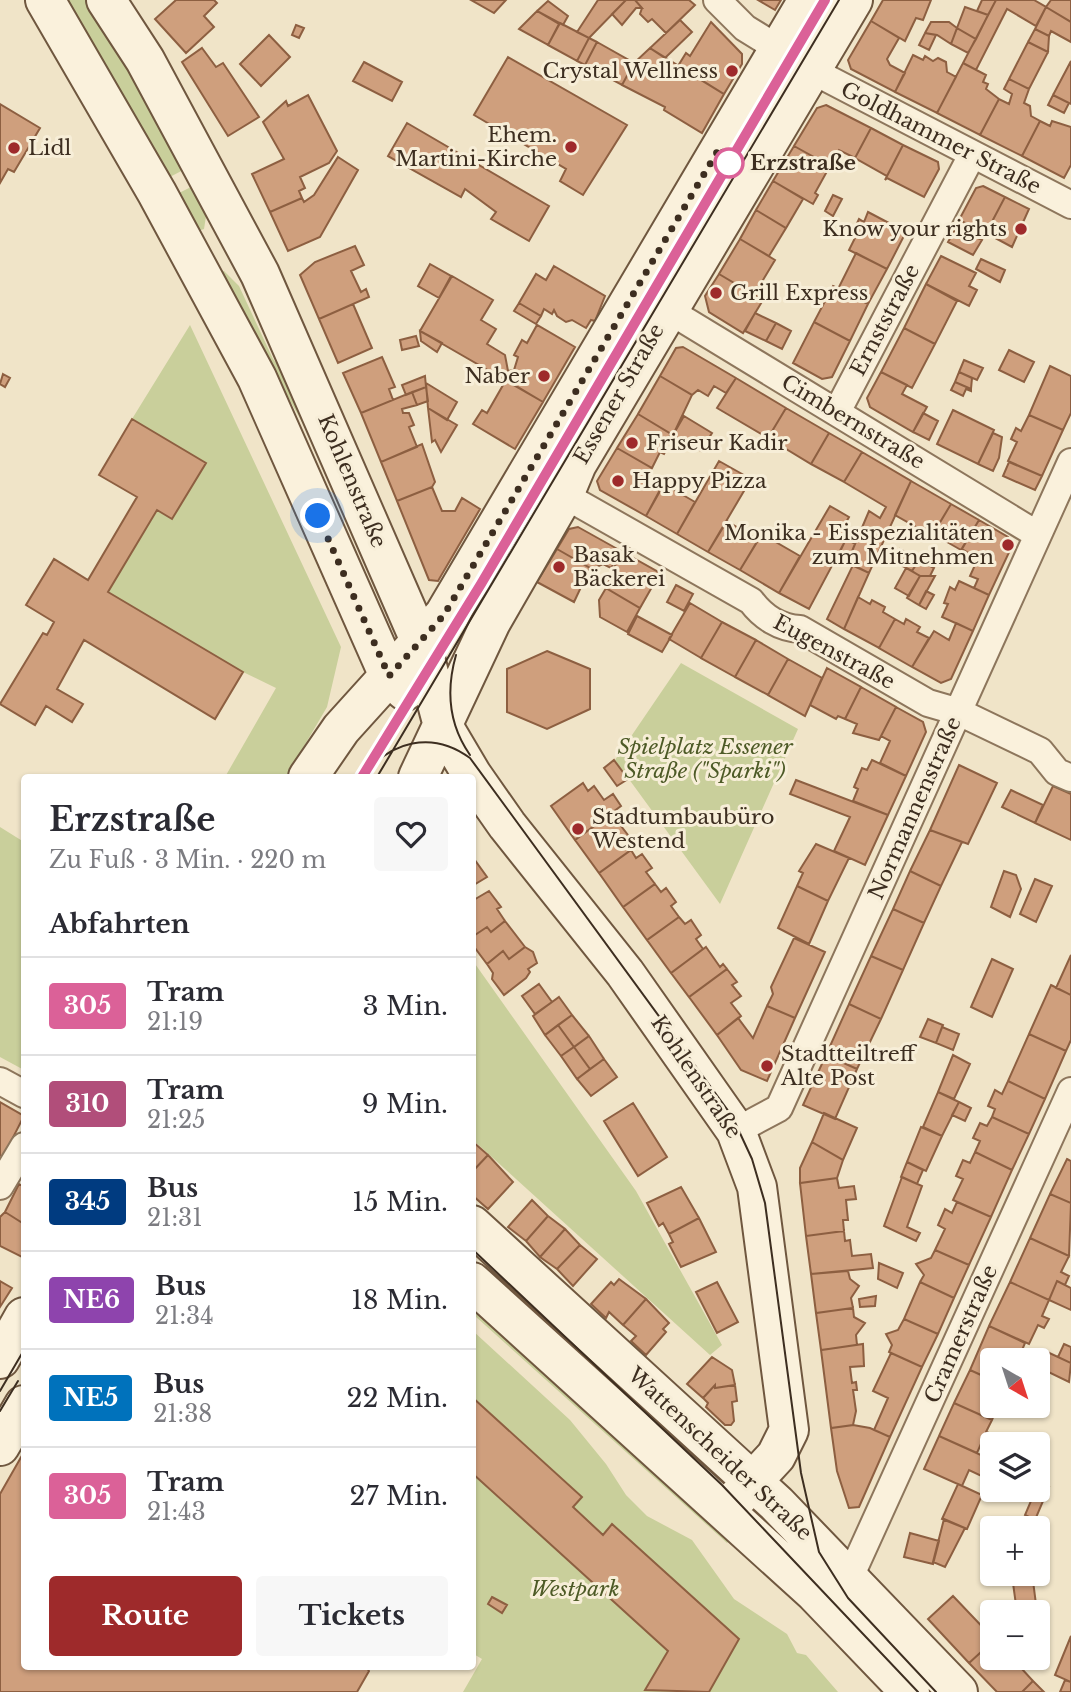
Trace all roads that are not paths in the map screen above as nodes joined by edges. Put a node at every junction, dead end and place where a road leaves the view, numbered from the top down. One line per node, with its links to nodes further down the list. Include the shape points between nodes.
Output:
1 (45, 0): 11 (main road, Kohlenstraße)
2 (106, 0): 10 (main road, Kohlenstraße, via 145,60)
3 (717, 0): 6 (street, via 745,28)
4 (808, 0): 6 (main road, Essener Straße)
5 (853, 0): 7 (main road, Essener Straße)
6 (779, 48): 7 (main road); 17 (main road, Essener Straße, via 444,615)
7 (811, 70): 8 (street, Goldhammer Straße); 12 (main road, Essener Straße)
8 (972, 155): 9 (street, Goldhammer Straße); 13 (street, Ernststraße)
9 (1071, 205)
10 (244, 242): 11 (main road); 17 (main road, Kohlenstraße)
11 (200, 269): 18 (main road, Kohlenstraße, via 257,378)
12 (668, 310): 13 (street, Cimbernstraße); 15 (main road, Essener Straße)
13 (837, 412): 16 (street, Cimbernstraße)
14 (1071, 462): 16 (street, Normannenstraße)
15 (564, 495): 19 (street, Eugenstraße, via 751,601 759,612 786,628 800,629 928,703); 20 (main road, Essener Straße, via 491,622)
16 (1038, 535): 19 (street, Normannenstraße)
17 (421, 643): 18 (main road, Essener Straße); 20 (main road, Kohlenstraße)
18 (389, 676): 20 (main road, Kohlenstraße); 21 (main road, Essener Straße, via 341,729)
19 (959, 712): 24 (street, Eugenstraße, via 1040,751 1057,772); 29 (street, Normannenstraße, via 779,1108)
20 (443, 726): 22 (main road, Essener Straße); 23 (main road, Kohlenstraße)
21 (310, 774)
22 (419, 774)
23 (471, 774)
24 (1071, 778)
25 (476, 781): 29 (main road, Kohlenstraße, via 625,973)
26 (0, 1081): 28 (street)
27 (1071, 1091): 40 (street, Cramerstraße)
28 (21, 1092)
29 (736, 1131): 38 (main road, Kohlenstraße, via 757,1187 789,1412 789,1430 782,1447)
30 (21, 1151): 31 (street)
31 (0, 1186)
32 (476, 1229): 38 (main road, Wattenscheider Straße)
33 (476, 1286): 39 (main road, Wattenscheider Straße)
34 (21, 1322): 35 (main road)
35 (0, 1359)
36 (21, 1410): 37 (main road)
37 (0, 1446)
38 (753, 1481): 39 (main road, Kohlenstraße); 40 (main road, Wattenscheider Straße)
39 (725, 1511): 41 (main road, Wattenscheider Straße, via 816,1593)
40 (850, 1577): 42 (main road, Wattenscheider Straße)
41 (910, 1692)
42 (958, 1692)

